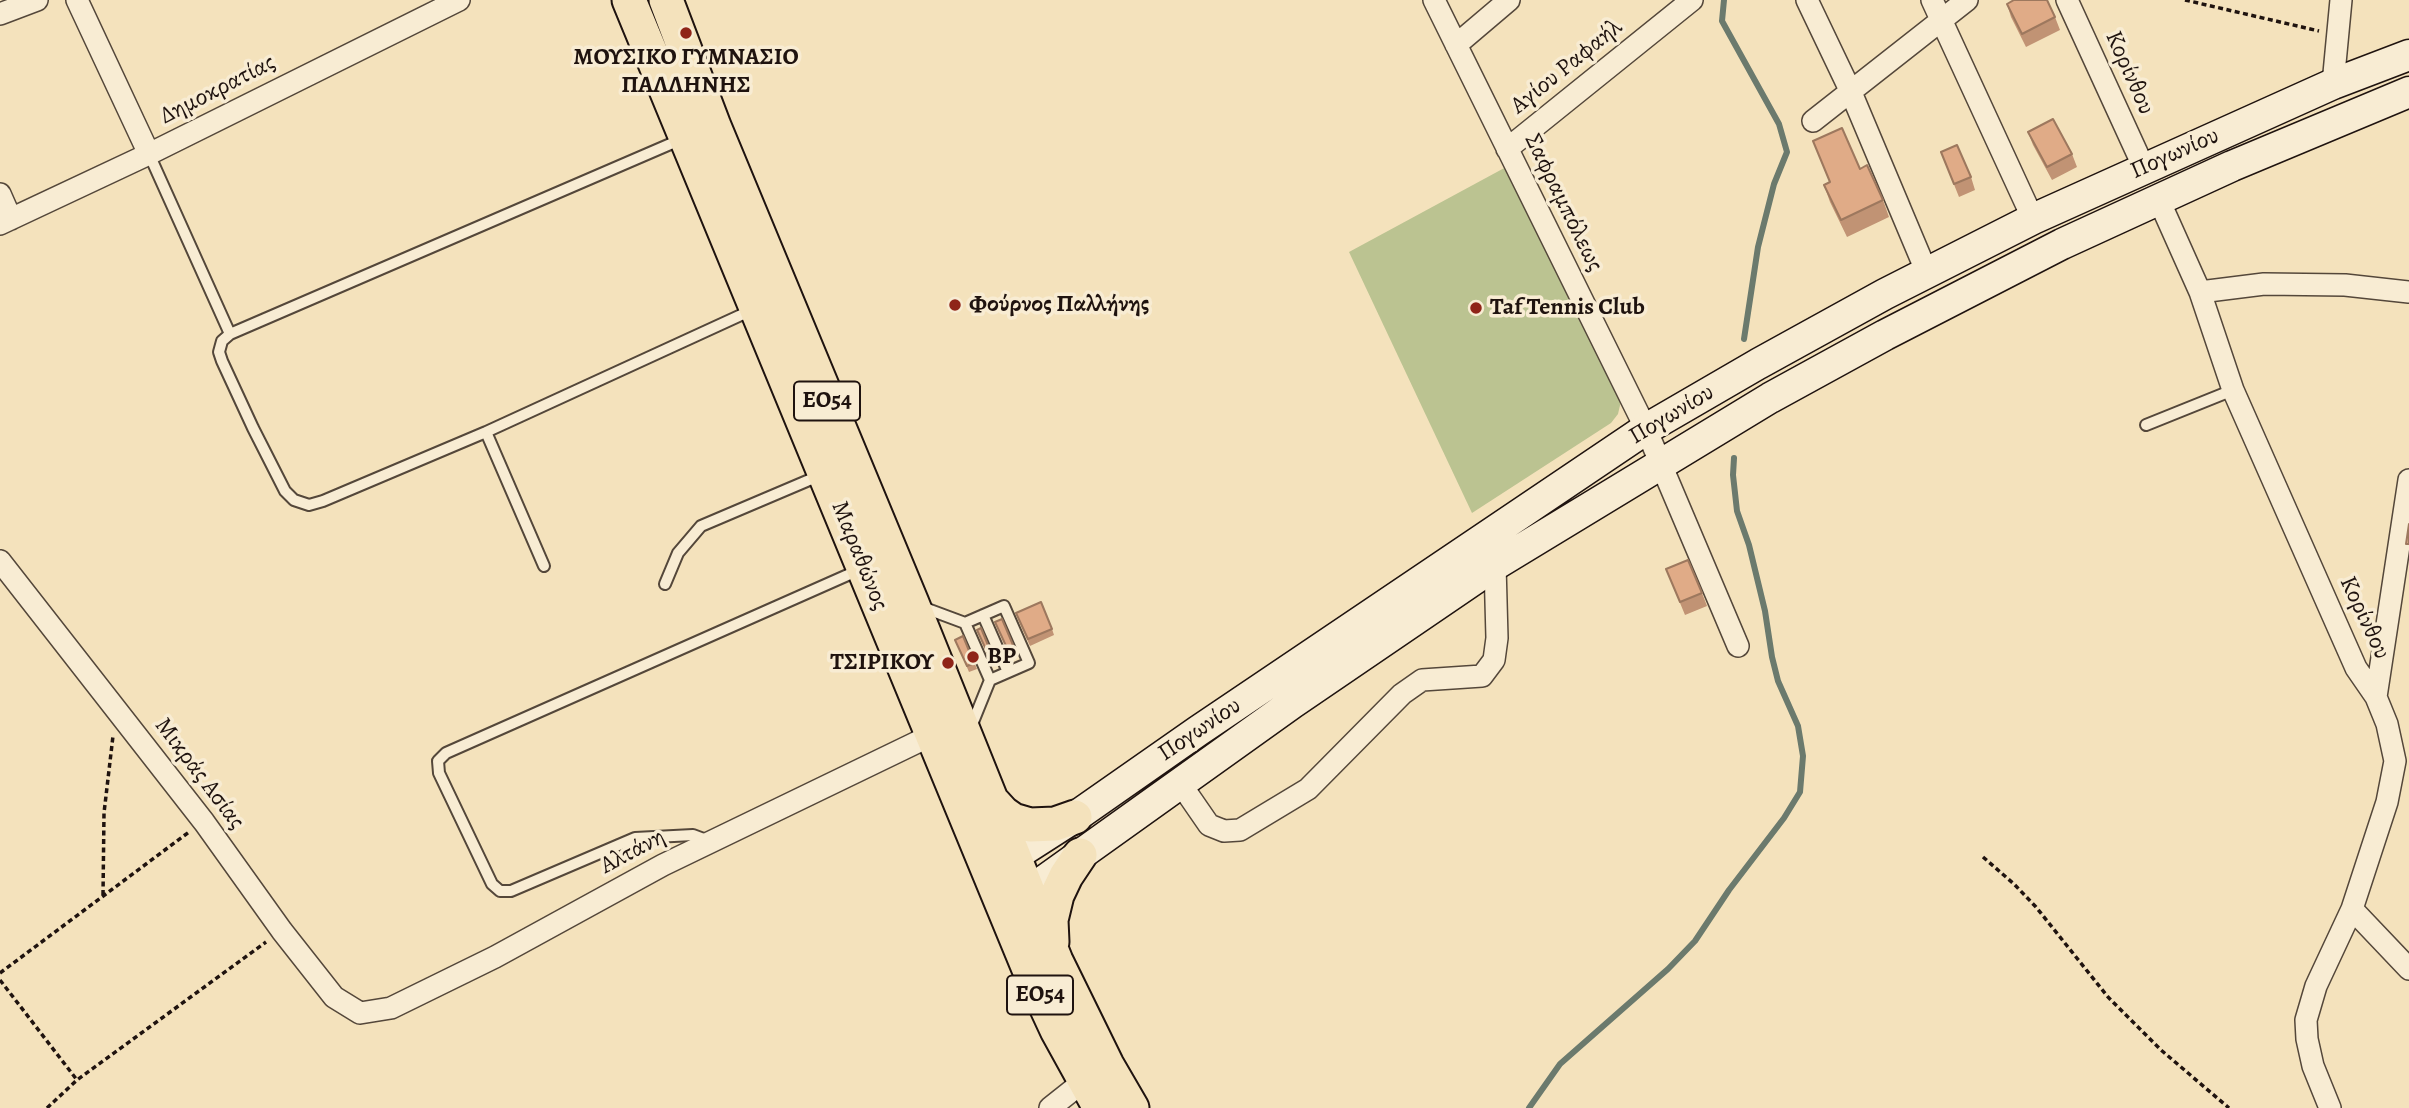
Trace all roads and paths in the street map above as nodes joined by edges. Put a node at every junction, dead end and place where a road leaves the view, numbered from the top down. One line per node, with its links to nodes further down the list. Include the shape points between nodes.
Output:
1 (37, 0): 15 (street)
2 (77, 0): 26 (street)
3 (459, 0): 26 (street, Δημοκρατίας)
4 (629, 0): 24 (main road, Μαραθώνος / ΕΟ54)
5 (666, 0): 49 (main road, Μαραθώνος / ΕΟ54)
6 (1434, 0): 18 (street, Σαφραμπόλεως)
7 (1509, 0): 18 (street)
8 (1692, 0): 25 (street, Αγίου Ραφαήλ)
9 (1807, 0): 21 (street)
10 (1932, 0): 16 (street)
11 (1967, 0): 16 (street)
12 (2067, 0): 27 (street, Κορίνθου)
13 (2185, 0): 17 (path)
14 (2341, 0): 17 (street)
15 (0, 14)
16 (1941, 20): 21 (street); 30 (street)
17 (2338, 36): 20 (street)
18 (1456, 45): 25 (street, Σαφραμπόλεως)
19 (2409, 55): 20 (main road, Πογωνίου)
20 (2333, 84): 27 (main road, Πογωνίου)
21 (1850, 90): 23 (street); 32 (street)
22 (2409, 93): 29 (main road, Πογωνίου)
23 (1813, 121)
24 (685, 137): 35 (main road, Μαραθώνος / ΕΟ54); 36 (lane)
25 (1507, 149): 39 (street, Σαφραμπόλεως)
26 (149, 154): 31 (street, Δημοκρατίας); 36 (lane)
27 (2144, 168): 30 (main road, Πογωνίου)
28 (0, 194): 31 (street)
29 (2158, 198): 33 (street, Κορίνθου); 41 (main road, Πογωνίου, via 1885,335)
30 (2033, 219): 32 (main road, Πογωνίου)
31 (5, 222)
32 (1927, 273): 39 (main road, Πογωνίου)
33 (2200, 292): 34 (street, via 2264,284); 37 (street, Κορίνθου)
34 (2409, 292)
35 (757, 308): 40 (lane); 42 (main road, Μαραθώνος / ΕΟ54)
36 (230, 334): 40 (lane, via 222,341 222,361 285,491 294,500 309,505 323,501)
37 (2234, 390): 38 (lane); 57 (street, Κορίνθου, via 2356,668)
38 (2146, 425)
39 (1646, 429): 41 (street, Σαφραμπόλεως); 63 (main road, Πογωνίου)
40 (486, 432): 46 (lane)
41 (1660, 465): 45 (main road, Πογωνίου); 54 (street)
42 (826, 474): 47 (main road, Μαραθώνος / ΕΟ54); 48 (lane, via 701,526 678,553)
43 (2408, 493): 52 (street)
44 (0, 561): 58 (street, Μικράς Ασίας)
45 (1495, 565): 61 (main road, Πογωνίου); 61 (street, via 1497,638 1494,660 1482,676 1422,680 1402,694 1308,789 1240,830 1224,831 1209,825)
46 (544, 566)
47 (863, 568): 59 (main road, Μαραθώνος / ΕΟ54); 65 (lane, via 446,753 438,761 439,773 492,884 500,891 511,891 635,838 693,835)
48 (665, 584)
49 (912, 603): 51 (lane); 60 (main road, Μαραθώνος / ΕΟ54)
50 (983, 615): 51 (lane); 55 (lane); 55 (lane, via 1004,606 1029,663)
51 (965, 623): 56 (lane)
52 (2387, 631): 53 (street); 57 (street)
53 (2409, 631)
54 (1738, 646)
55 (1008, 672): 56 (lane)
56 (990, 680): 60 (lane)
57 (2376, 697): 71 (street, Κορίνθου, via 2395,761 2387,802)
58 (117, 710): 64 (street, Μικράς Ασίας); 69 (path, via 105,801)
59 (932, 735): 65 (street, Αλτάνη); 68 (main road, Μαραθώνος / ΕΟ54)
60 (967, 739): 62 (main road, Μαραθώνος / ΕΟ54)
61 (1180, 783): 66 (main road, Πογωνίου)
62 (992, 801): 63 (main road, via 1013,820 1030,825); 68 (main road, Μαραθώνος / ΕΟ54)
63 (1075, 817): 68 (main road, Πογωνίου)
64 (204, 822): 69 (path); 72 (street, Μικράς Ασίας)
65 (712, 841): 77 (street, Αλτάνη, via 391,1008)
66 (1080, 855): 70 (main road, Πογωνίου); 73 (main road, via 1054,906 1051,935)
67 (1983, 858): 83 (path, via 2036,907 2108,997)
68 (1002, 864): 70 (main road, Μαραθώνος / ΕΟ54)
69 (103, 895): 75 (path)
70 (1015, 898): 73 (main road, Μαραθώνος / ΕΟ54); 79 (main road, Μαραθώνος / ΕΟ54, via 1046,1008)
71 (2352, 909): 74 (street); 84 (street, Κορίνθου, via 2316,986 2306,1020 2313,1066)
72 (282, 931): 77 (street, Μικράς Ασίας, via 334,997); 78 (path)
73 (1056, 961): 82 (main road, Μαραθώνος / ΕΟ54)
74 (2409, 969)
75 (0, 973)
76 (0, 980): 78 (path)
77 (360, 1013)
78 (77, 1080): 80 (path)
79 (1091, 1099): 81 (street)
80 (47, 1108)
81 (1050, 1108)
82 (1132, 1108)
83 (2229, 1108)
84 (2330, 1108)

